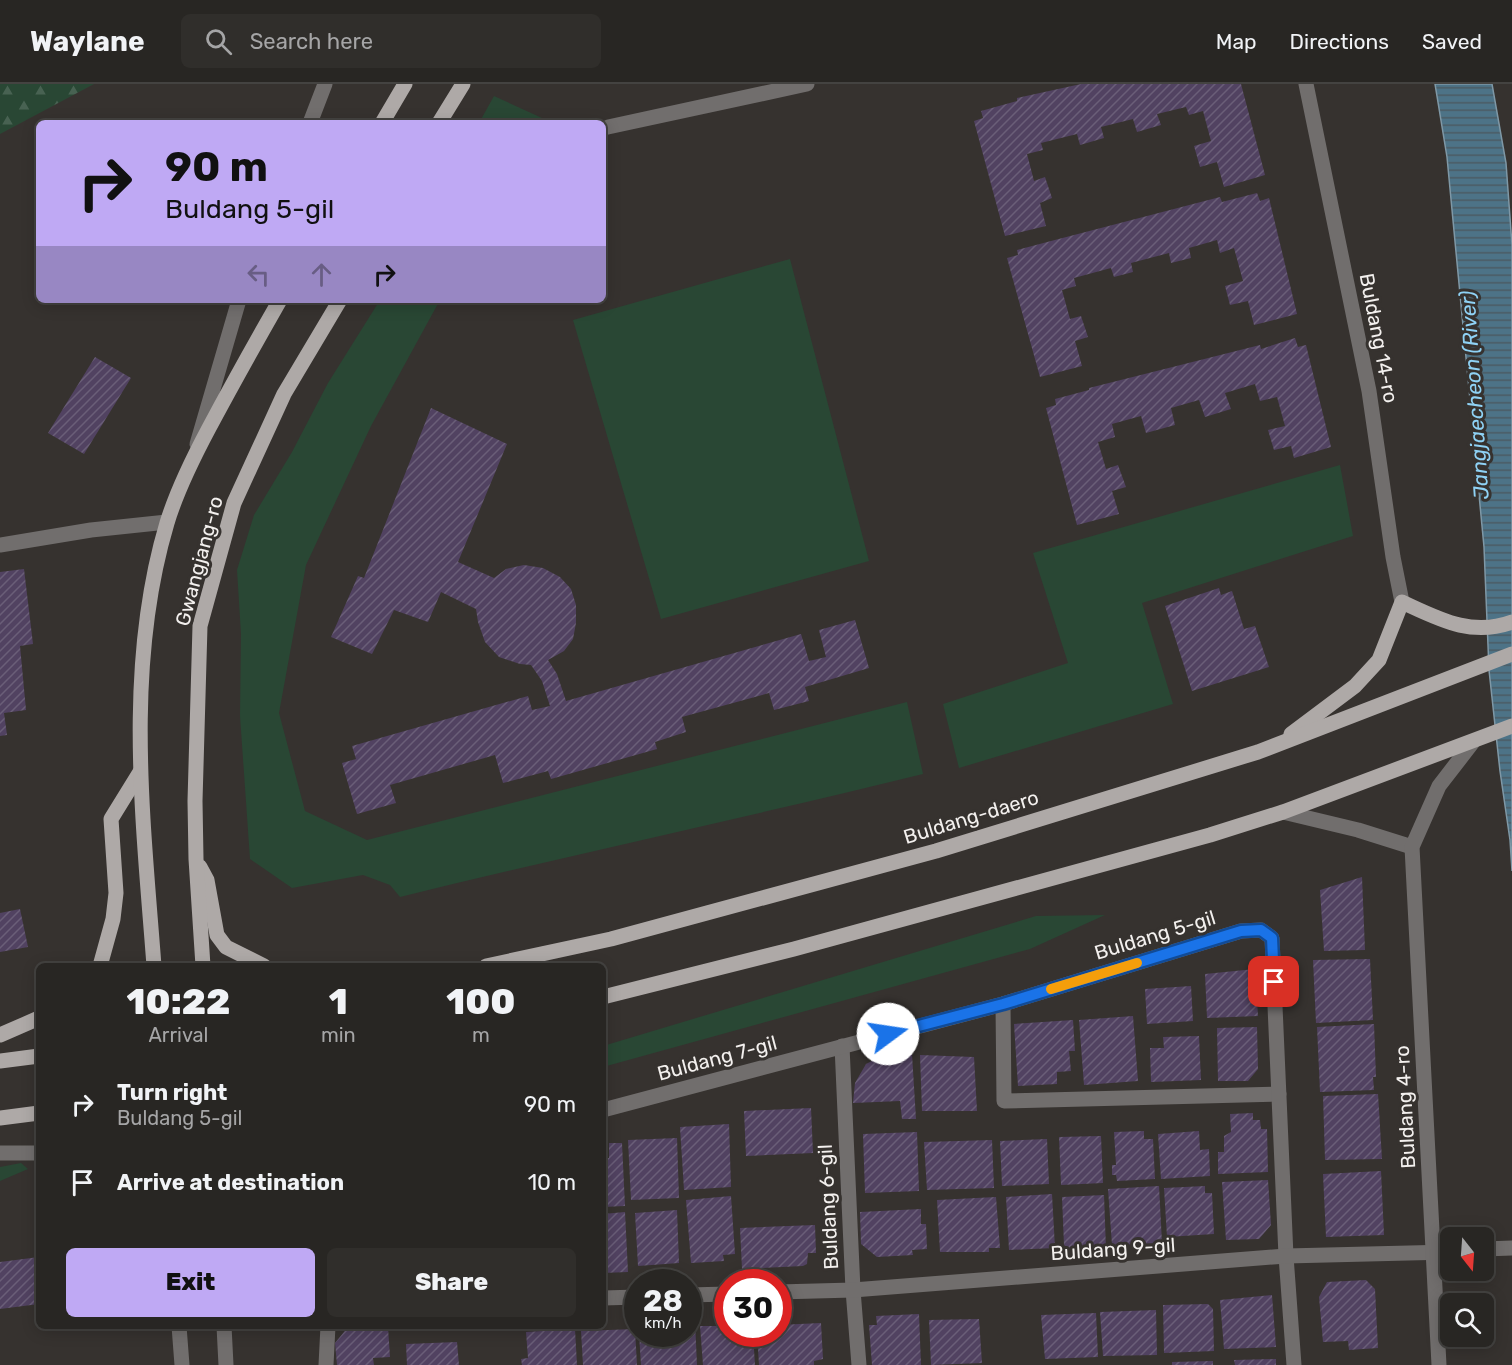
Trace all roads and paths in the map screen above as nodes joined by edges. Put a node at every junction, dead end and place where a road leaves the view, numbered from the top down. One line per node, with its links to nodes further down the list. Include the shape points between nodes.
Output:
1 (325, 84): 6 (street)
2 (405, 84): 7 (main road)
3 (463, 84): 8 (main road)
4 (807, 84): 9 (street)
5 (1306, 84): 16 (street, Buldang 14-ro, via 1369,391)
6 (311, 120)
7 (383, 120)
8 (441, 120)
9 (608, 127)
10 (238, 303): 13 (street)
11 (278, 303): 13 (main road, Gwangjang-ro)
12 (338, 303): 25 (main road, Gwangjang-ro, via 284,394 234,503 200,626)
13 (193, 459): 14 (main road, Gwangjang-ro)
14 (167, 522): 15 (street); 22 (main road, Gwangjang-ro, via 148,599 141,685)
15 (0, 545)
16 (1402, 602): 17 (main road, via 1443,621 1467,627 1496,628); 21 (main road, via 1379,660 1355,686)
17 (1512, 622)
18 (1512, 654): 21 (main road, Buldang-daero)
19 (1512, 726): 20 (main road)
20 (1473, 742): 23 (main road); 24 (street, via 1439,786)
21 (1277, 745): 30 (main road, Buldang-daero, via 936,851 611,939)
22 (140, 772): 26 (main road, via 111,819 116,892); 27 (main road, Gwangjang-ro)
23 (1283, 812): 24 (street); 31 (main road, via 806,946)
24 (1412, 847): 46 (street, Buldang 4-ro)
25 (196, 859): 28 (main road, Gwangjang-ro); 29 (main road, via 207,880 218,935 226,947)
26 (103, 963)
27 (154, 963)
28 (203, 963)
29 (258, 963)
30 (500, 963)
31 (606, 997)
32 (1003, 1004): 35 (street, Buldang 5-gil); 38 (street, via 1004,1101); 38 (street, Buldang 5-gil, via 1241,931 1261,930 1272,938)
33 (36, 1019): 34 (main road)
34 (0, 1035)
35 (842, 1046): 39 (street, Buldang 7-gil); 49 (street, Buldang 6-gil)
36 (36, 1056): 37 (main road)
37 (0, 1061)
38 (1279, 1094): 48 (street, Buldang 5-gil)
39 (606, 1109)
40 (36, 1113): 41 (main road)
41 (0, 1118)
42 (0, 1152): 43 (street)
43 (36, 1153)
44 (1512, 1248): 45 (street)
45 (1494, 1249)
46 (1435, 1253): 47 (street, Buldang 9-gil); 48 (street, Buldang 9-gil); 61 (street, Buldang 4-ro)
47 (1440, 1253)
48 (1287, 1256): 49 (street, Buldang 9-gil); 60 (street, Buldang 5-gil)
49 (853, 1290): 50 (street, Buldang 9-gil); 59 (street, Buldang 6-gil)
50 (792, 1292)
51 (624, 1297): 52 (street)
52 (606, 1298)
53 (179, 1329): 56 (street)
54 (224, 1329): 57 (street)
55 (328, 1329): 58 (street)
56 (182, 1365)
57 (226, 1365)
58 (326, 1365)
59 (859, 1365)
60 (1294, 1365)
61 (1439, 1365)

